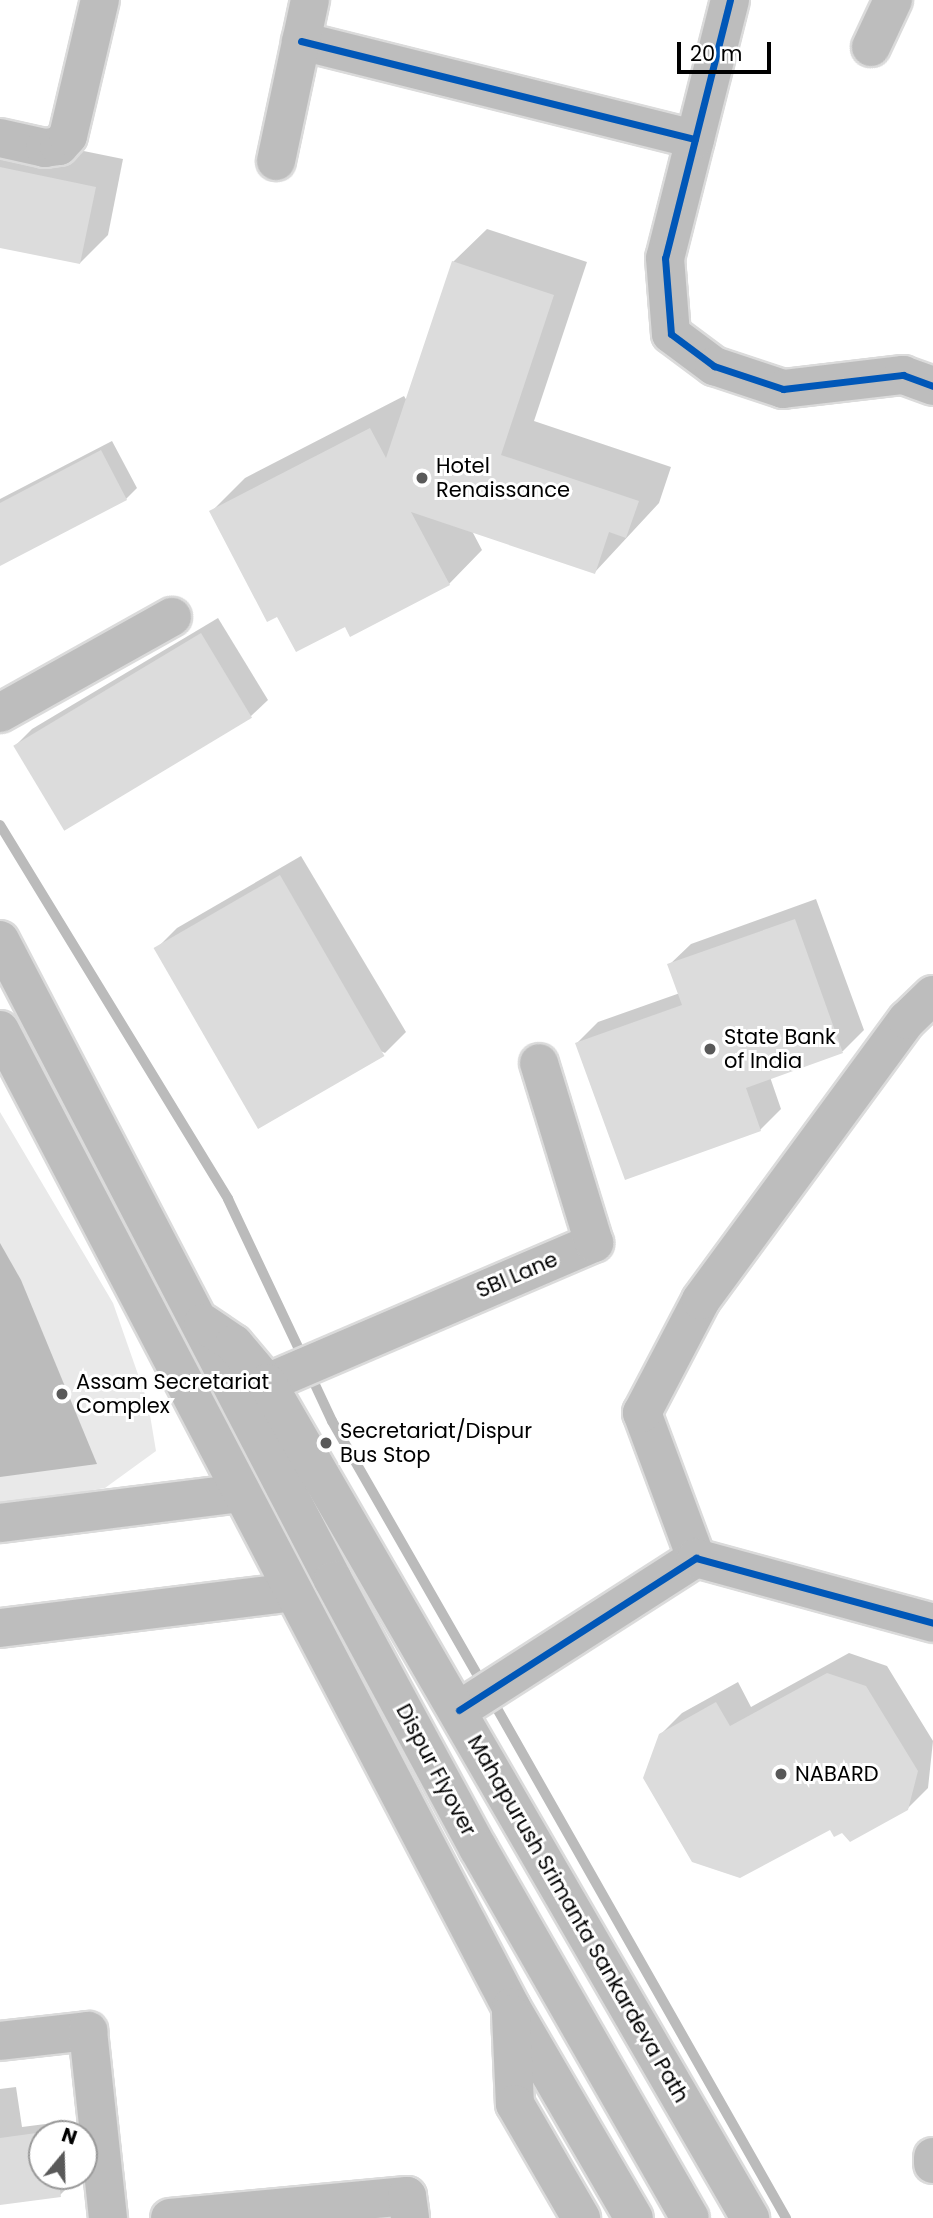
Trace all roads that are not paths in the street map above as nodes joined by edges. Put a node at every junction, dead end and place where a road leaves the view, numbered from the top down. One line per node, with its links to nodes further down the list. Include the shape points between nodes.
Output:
1 (100, 0): 7 (main road, via 68,136 59,146 45,148)
2 (310, 0): 5 (main road)
3 (730, 0): 8 (main road)
4 (893, 0): 6 (main road)
5 (302, 41): 8 (main road); 9 (main road)
6 (870, 47)
7 (0, 138)
8 (695, 139): 10 (main road, via 665,258 671,334 714,366 783,389 903,374)
9 (276, 161)
10 (933, 386)
11 (172, 617): 12 (main road)
12 (0, 713)
13 (0, 940): 17 (main road, Mahapurush Srimanta Sankardeva Path)
14 (933, 995): 21 (main road, via 907,1020 701,1300 642,1413)
15 (0, 1030): 19 (main road)
16 (539, 1063): 18 (main road, SBI Lane, via 594,1243)
17 (193, 1316): 18 (main road, Mahapurush Srimanta Sankardeva Path, via 234,1344); 35 (main road, Dispur Flyover, via 478,1848)
18 (295, 1370): 25 (main road, Mahapurush Srimanta Sankardeva Path)
19 (240, 1493): 20 (main road); 22 (main road)
20 (0, 1523)
21 (696, 1558): 23 (main road); 25 (main road)
22 (293, 1591): 24 (main road); 26 (main road)
23 (933, 1623)
24 (0, 1628)
25 (465, 1705): 36 (main road, Mahapurush Srimanta Sankardeva Path)
26 (511, 2007): 33 (main road, via 515,2105); 34 (main road)
27 (0, 2041): 30 (main road, via 88,2031)
28 (933, 2157): 29 (main road)
29 (933, 2164)
30 (108, 2218)
31 (170, 2218): 32 (main road, via 407,2196)
32 (410, 2218)
33 (581, 2218)
34 (634, 2218)
35 (690, 2218)
36 (750, 2218)

